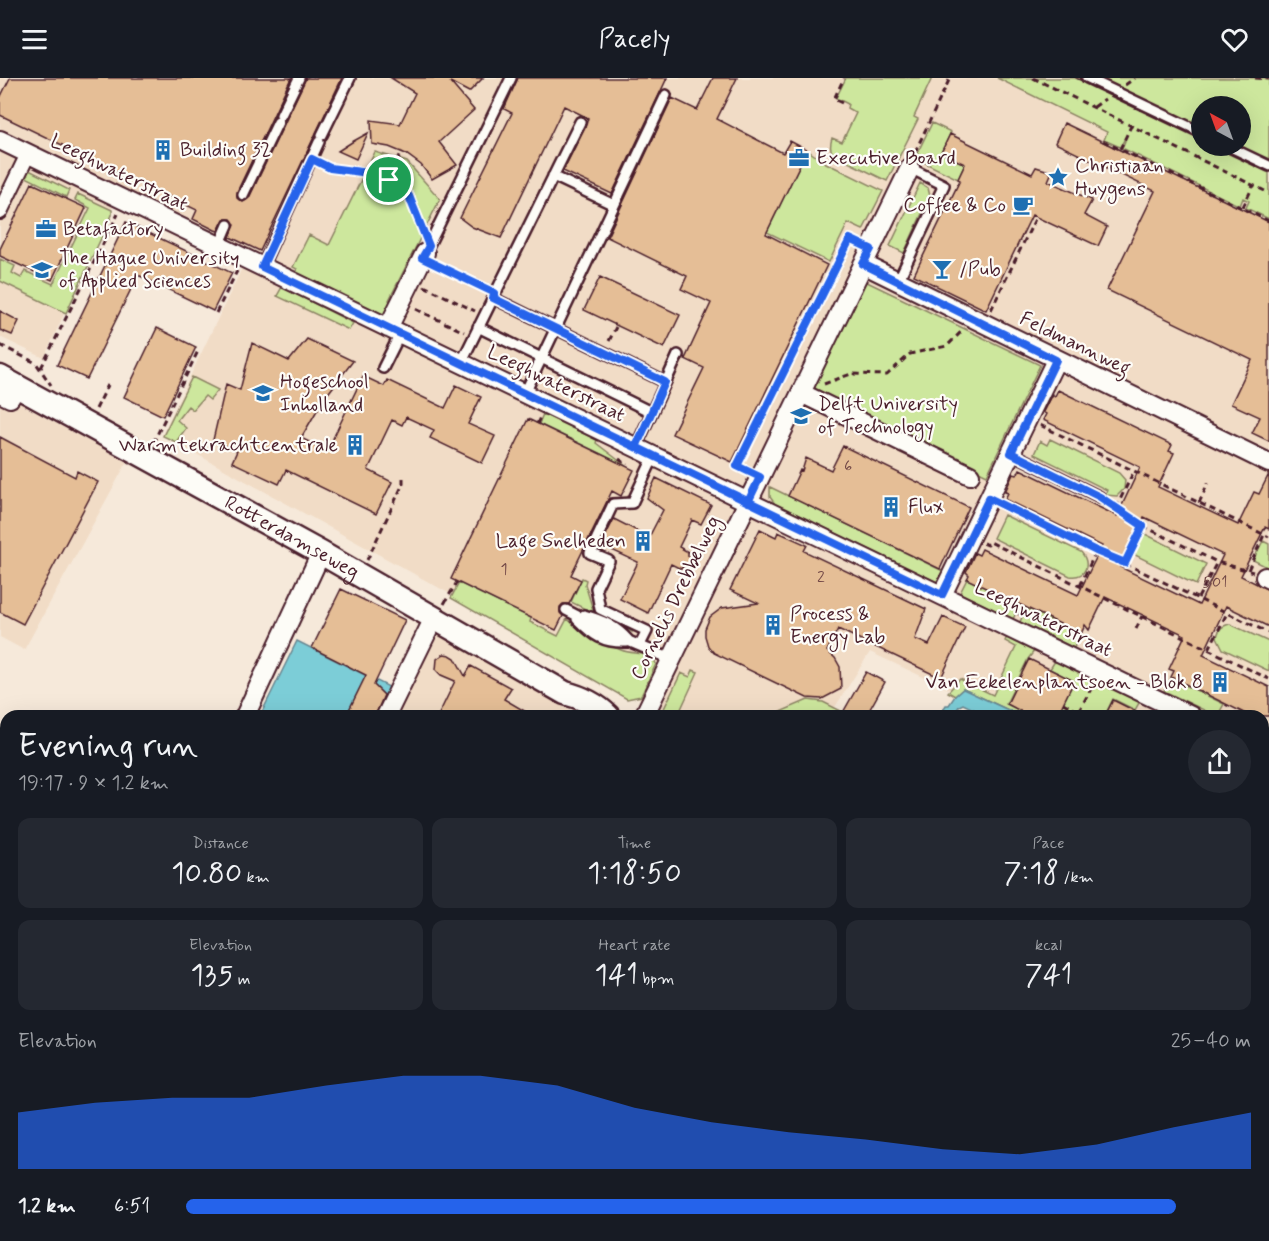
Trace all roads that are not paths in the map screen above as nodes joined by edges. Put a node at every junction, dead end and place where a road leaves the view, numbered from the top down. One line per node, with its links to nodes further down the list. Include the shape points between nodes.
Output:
1 (299, 78): 14 (lane)
2 (350, 78): 21 (lane)
3 (511, 78): 19 (lane)
4 (1087, 78): 7 (lane)
5 (666, 95): 15 (lane)
6 (580, 122): 13 (lane)
7 (1191, 128)
8 (0, 140): 9 (street, Leeghwaterstraat)
9 (28, 154): 16 (street); 18 (street, Leeghwaterstraat)
10 (1248, 156): 11 (lane)
11 (1269, 166)
12 (910, 168): 20 (street, Cornelis Drebbelweg); 22 (lane, via 944,185)
13 (553, 176): 15 (lane); 23 (lane)
14 (243, 195)
15 (614, 205): 25 (lane)
16 (0, 212)
17 (228, 225): 18 (lane)
18 (219, 246): 21 (street, Leeghwaterstraat)
19 (425, 252): 26 (street, via 401,303)
20 (867, 256): 22 (street, Feldmannweg); 35 (street, Cornelis Drebbelweg)
21 (262, 267): 26 (street, Leeghwaterstraat)
22 (898, 281): 29 (street, Feldmannweg)
23 (494, 296): 24 (lane); 25 (lane)
24 (478, 327): 28 (lane); 30 (lane)
25 (556, 329): 28 (lane); 32 (lane)
26 (394, 331): 30 (street, Leeghwaterstraat); 31 (lane)
27 (678, 355): 32 (lane)
28 (542, 358): 34 (lane); 36 (lane)
29 (1056, 360): 37 (street); 40 (street, Feldmannweg)
30 (461, 363): 34 (street, Leeghwaterstraat)
31 (383, 368)
32 (665, 382): 36 (lane)
33 (6, 385): 44 (street, Rotterdamseweg)
34 (525, 393): 39 (street, Leeghwaterstraat)
35 (806, 396): 41 (street); 43 (street, Cornelis Drebbelweg)
36 (651, 412): 39 (lane)
37 (1011, 453): 42 (lane); 45 (street)
38 (654, 456): 39 (street, Leeghwaterstraat); 43 (street, Leeghwaterstraat); 48 (lane, via 632,503 613,504 590,553 609,561 596,588 600,609 647,631)
39 (630, 459)
40 (1269, 463)
41 (970, 475)
42 (1100, 497)
43 (748, 502): 45 (street, Leeghwaterstraat); 49 (street, Cornelis Drebbelweg)
44 (321, 553): 47 (street, Rotterdamseweg); 51 (street)
45 (942, 595): 56 (street, Leeghwaterstraat)
46 (566, 610): 48 (lane)
47 (439, 611): 50 (street, Rotterdamseweg); 52 (street)
48 (640, 645): 49 (lane)
49 (671, 660): 55 (street, Cornelis Drebbelweg)
50 (565, 693): 53 (street, Rotterdamseweg); 54 (street, Rotterdamseweg)
51 (248, 710)
52 (389, 710)
53 (584, 710)
54 (602, 710)
55 (647, 710)
56 (1179, 710)

